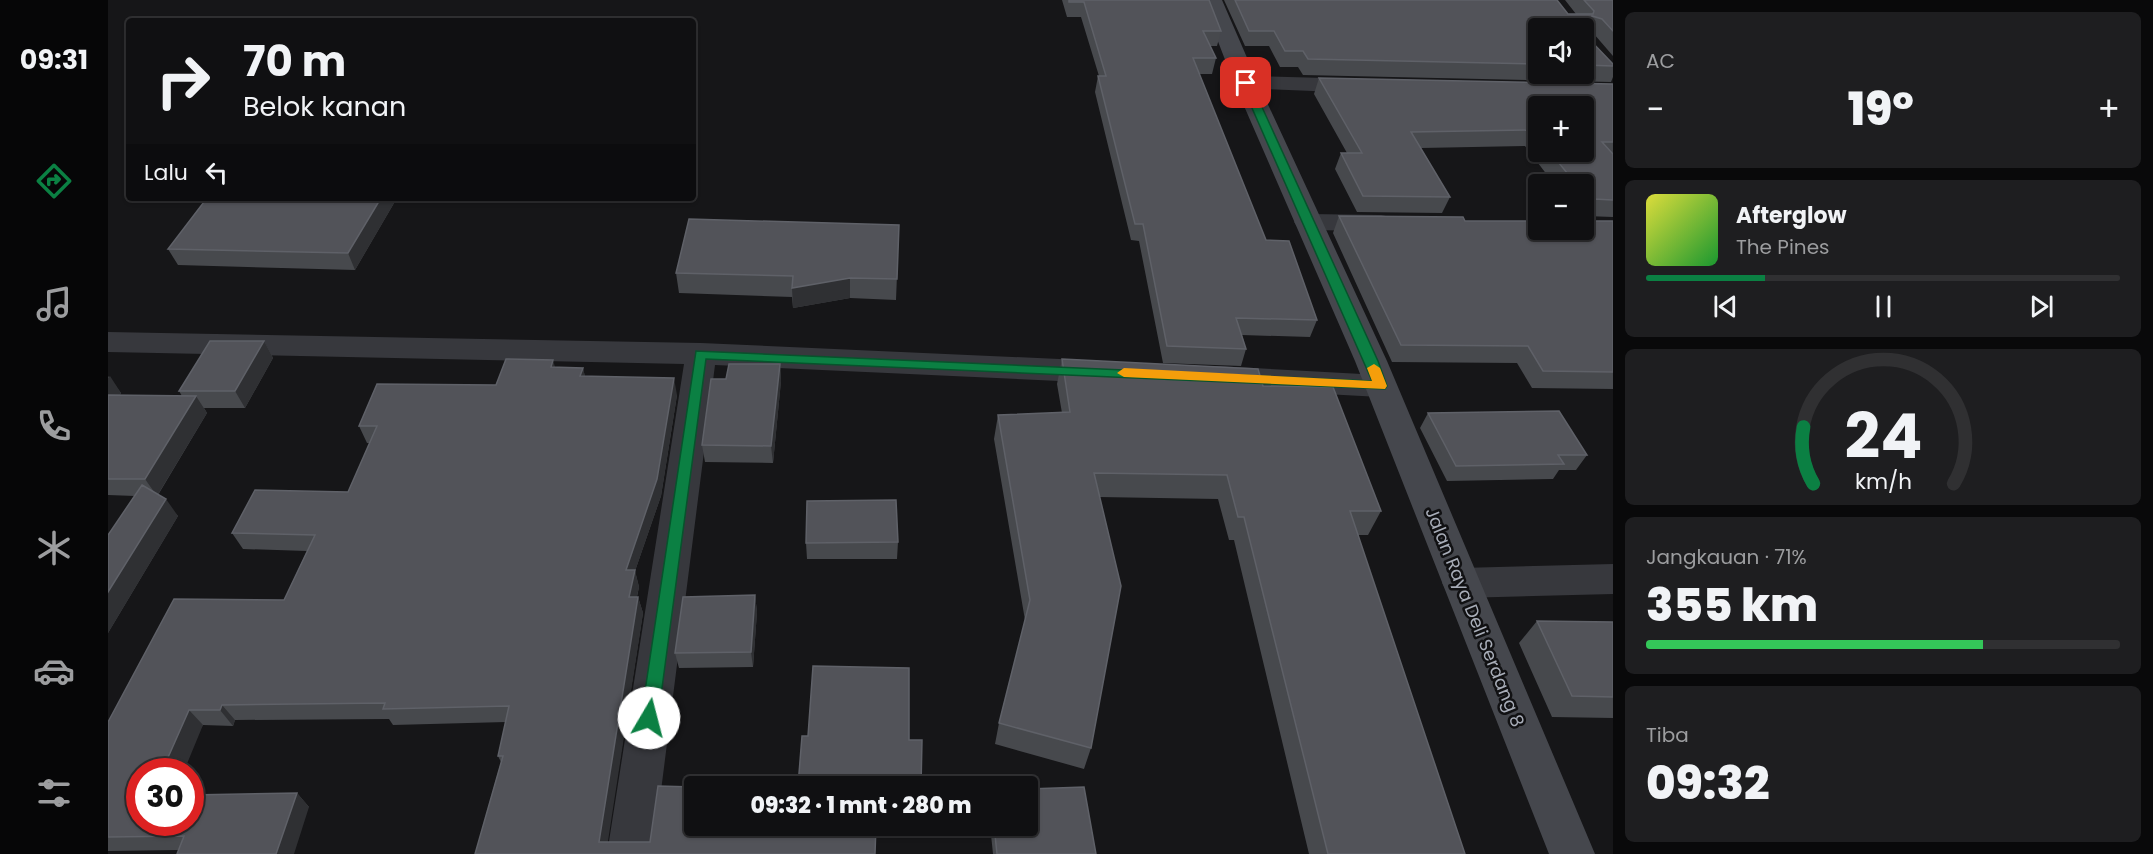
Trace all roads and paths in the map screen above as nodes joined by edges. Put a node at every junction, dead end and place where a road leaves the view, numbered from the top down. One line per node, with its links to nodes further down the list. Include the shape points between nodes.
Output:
1 (1212, 0): 2 (street, Jalan Raya Deli Serdang 8)
2 (1246, 83): 3 (street); 4 (street, Jalan Raya Deli Serdang 8)
3 (1388, 86)
4 (1308, 222): 5 (street); 10 (street, Jalan Raya Deli Serdang 8)
5 (1412, 223)
6 (108, 342): 7 (street)
7 (700, 354): 8 (street); 13 (street)
8 (1130, 373)
9 (1190, 376): 10 (street)
10 (1377, 376): 12 (street, Jalan Raya Deli Serdang 8)
11 (1613, 579): 12 (street)
12 (1461, 583): 14 (street, Jalan Raya Deli Serdang 8)
13 (630, 854)
14 (1572, 854)

